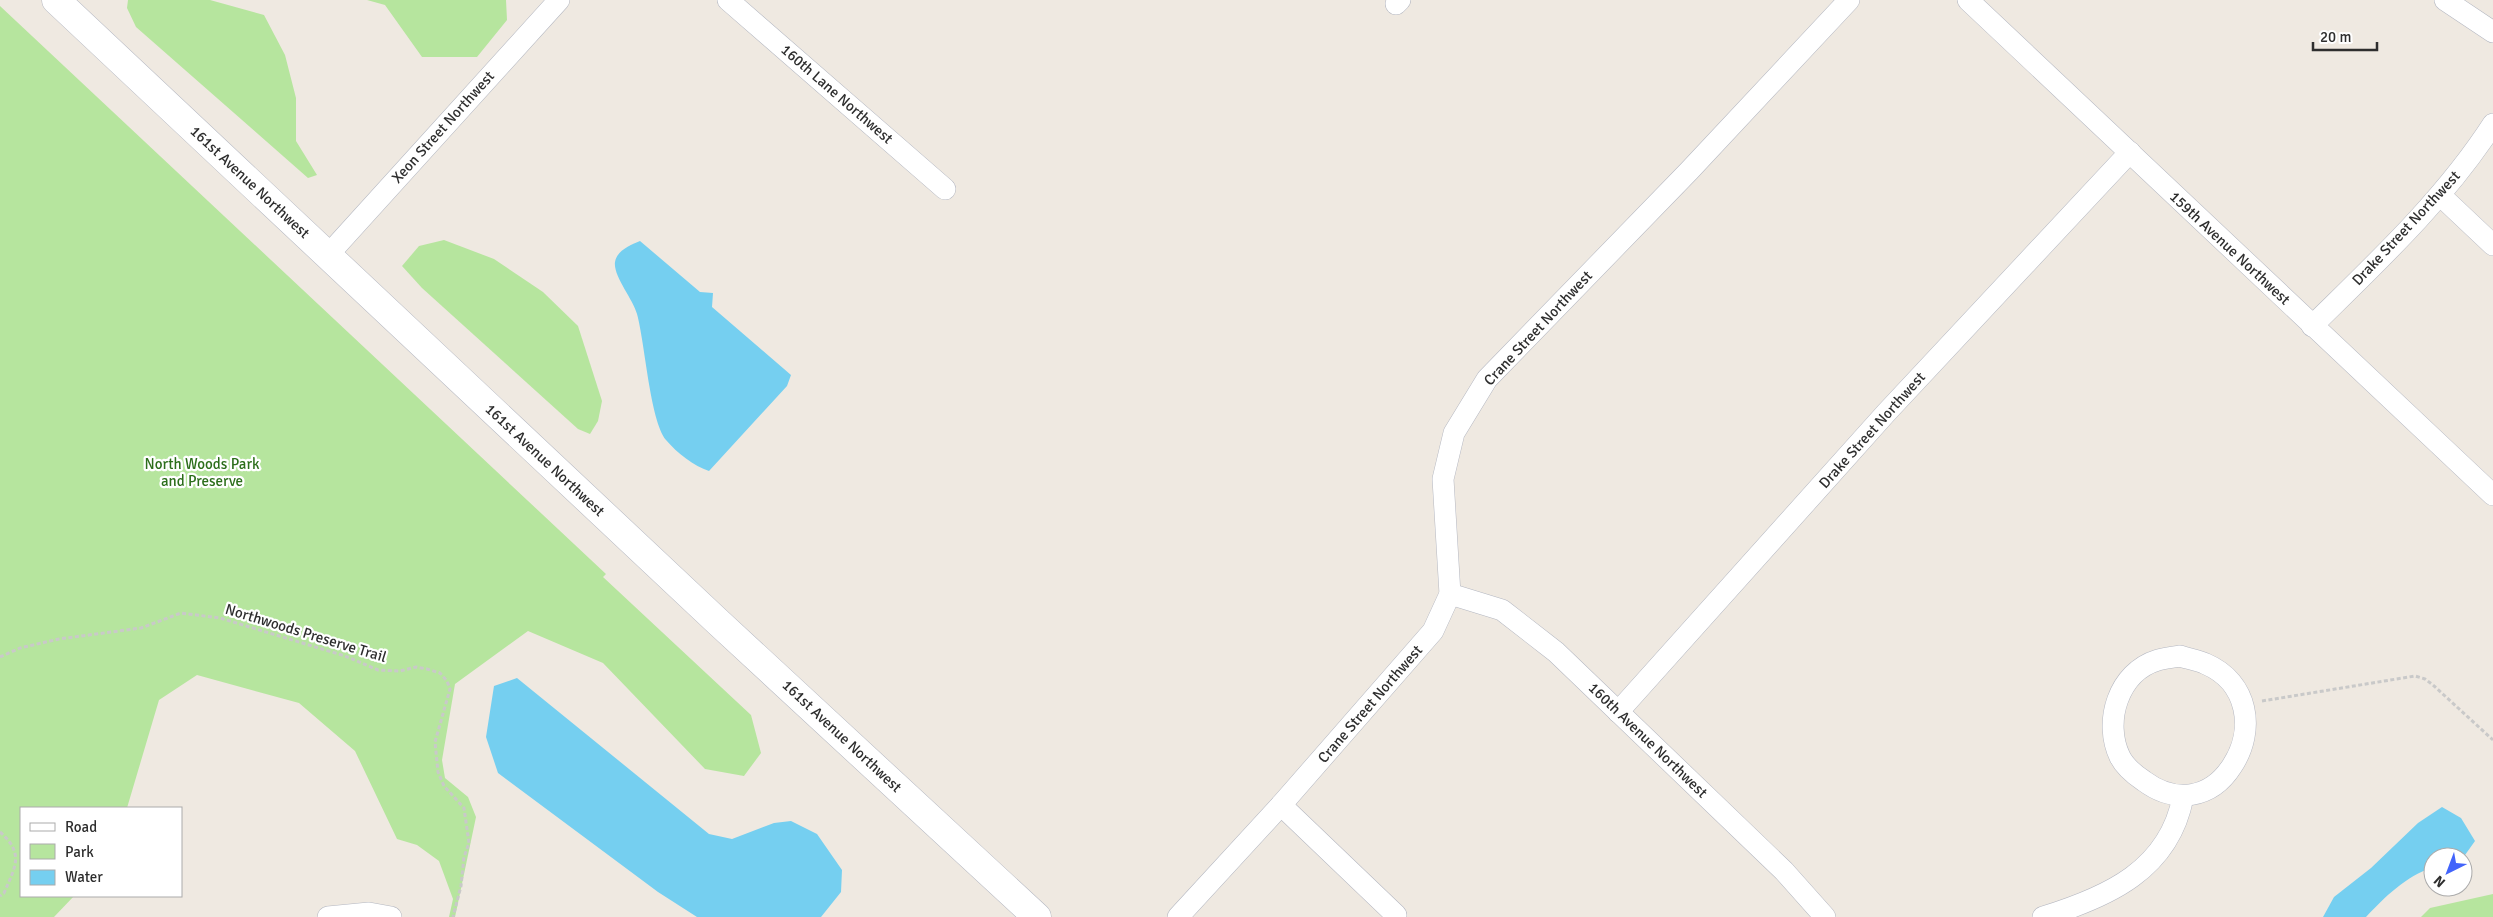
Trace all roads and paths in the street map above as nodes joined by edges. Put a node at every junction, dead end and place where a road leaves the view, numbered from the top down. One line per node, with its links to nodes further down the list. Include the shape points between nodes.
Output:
1 (56, 0): 13 (main road, 161st Avenue Northwest)
2 (559, 0): 13 (street, Xeon Street Northwest)
3 (728, 0): 10 (street, 160th Lane Northwest)
4 (1849, 0): 16 (street, Crane Street Northwest, via 1487,379 1454,433 1442,479)
5 (1968, 0): 9 (street, 159th Avenue Northwest)
6 (2445, 0): 7 (street)
7 (2493, 32)
8 (2493, 124): 11 (street, Drake Street Northwest)
9 (2130, 152): 14 (street, 159th Avenue Northwest); 19 (street, Drake Street Northwest, via 1886,414)
10 (945, 189)
11 (2440, 194): 12 (street); 14 (street, Drake Street Northwest)
12 (2493, 244)
13 (328, 254): 29 (main road, 161st Avenue Northwest, via 711,616)
14 (2312, 326): 15 (street, 159th Avenue Northwest)
15 (2493, 495)
16 (1450, 594): 19 (street, 160th Avenue Northwest, via 1502,610 1556,652); 22 (street, Crane Street Northwest, via 1433,631)
17 (0, 657): 28 (path, Northwoods Preserve Trail, via 20,648 59,639 141,628 181,613 220,618 345,656 378,670 400,672 416,667 440,673 450,689 435,742 438,772 444,786 464,808 470,843 464,857)
18 (2244, 705): 20 (path, via 2415,676 2433,685); 21 (street, via 2246,734 2231,768 2218,782); 21 (street, via 2224,675 2206,664 2180,656 2157,660 2140,669 2122,690 2112,716 2112,729 2121,759 2151,787 2168,795)
19 (1618, 712): 31 (street, 160th Avenue Northwest, via 1784,872)
20 (2493, 740)
21 (2184, 797): 32 (street, via 2172,834 2140,871 2113,891 2080,906)
22 (1281, 805): 25 (street); 30 (street, Crane Street Northwest)
23 (0, 832): 24 (path, via 10,841 17,862)
24 (0, 896)
25 (1396, 915)
26 (328, 917): 27 (street, via 369,913)
27 (391, 917)
28 (453, 917)
29 (1037, 917)
30 (1178, 917)
31 (1825, 917)
32 (2043, 917)

